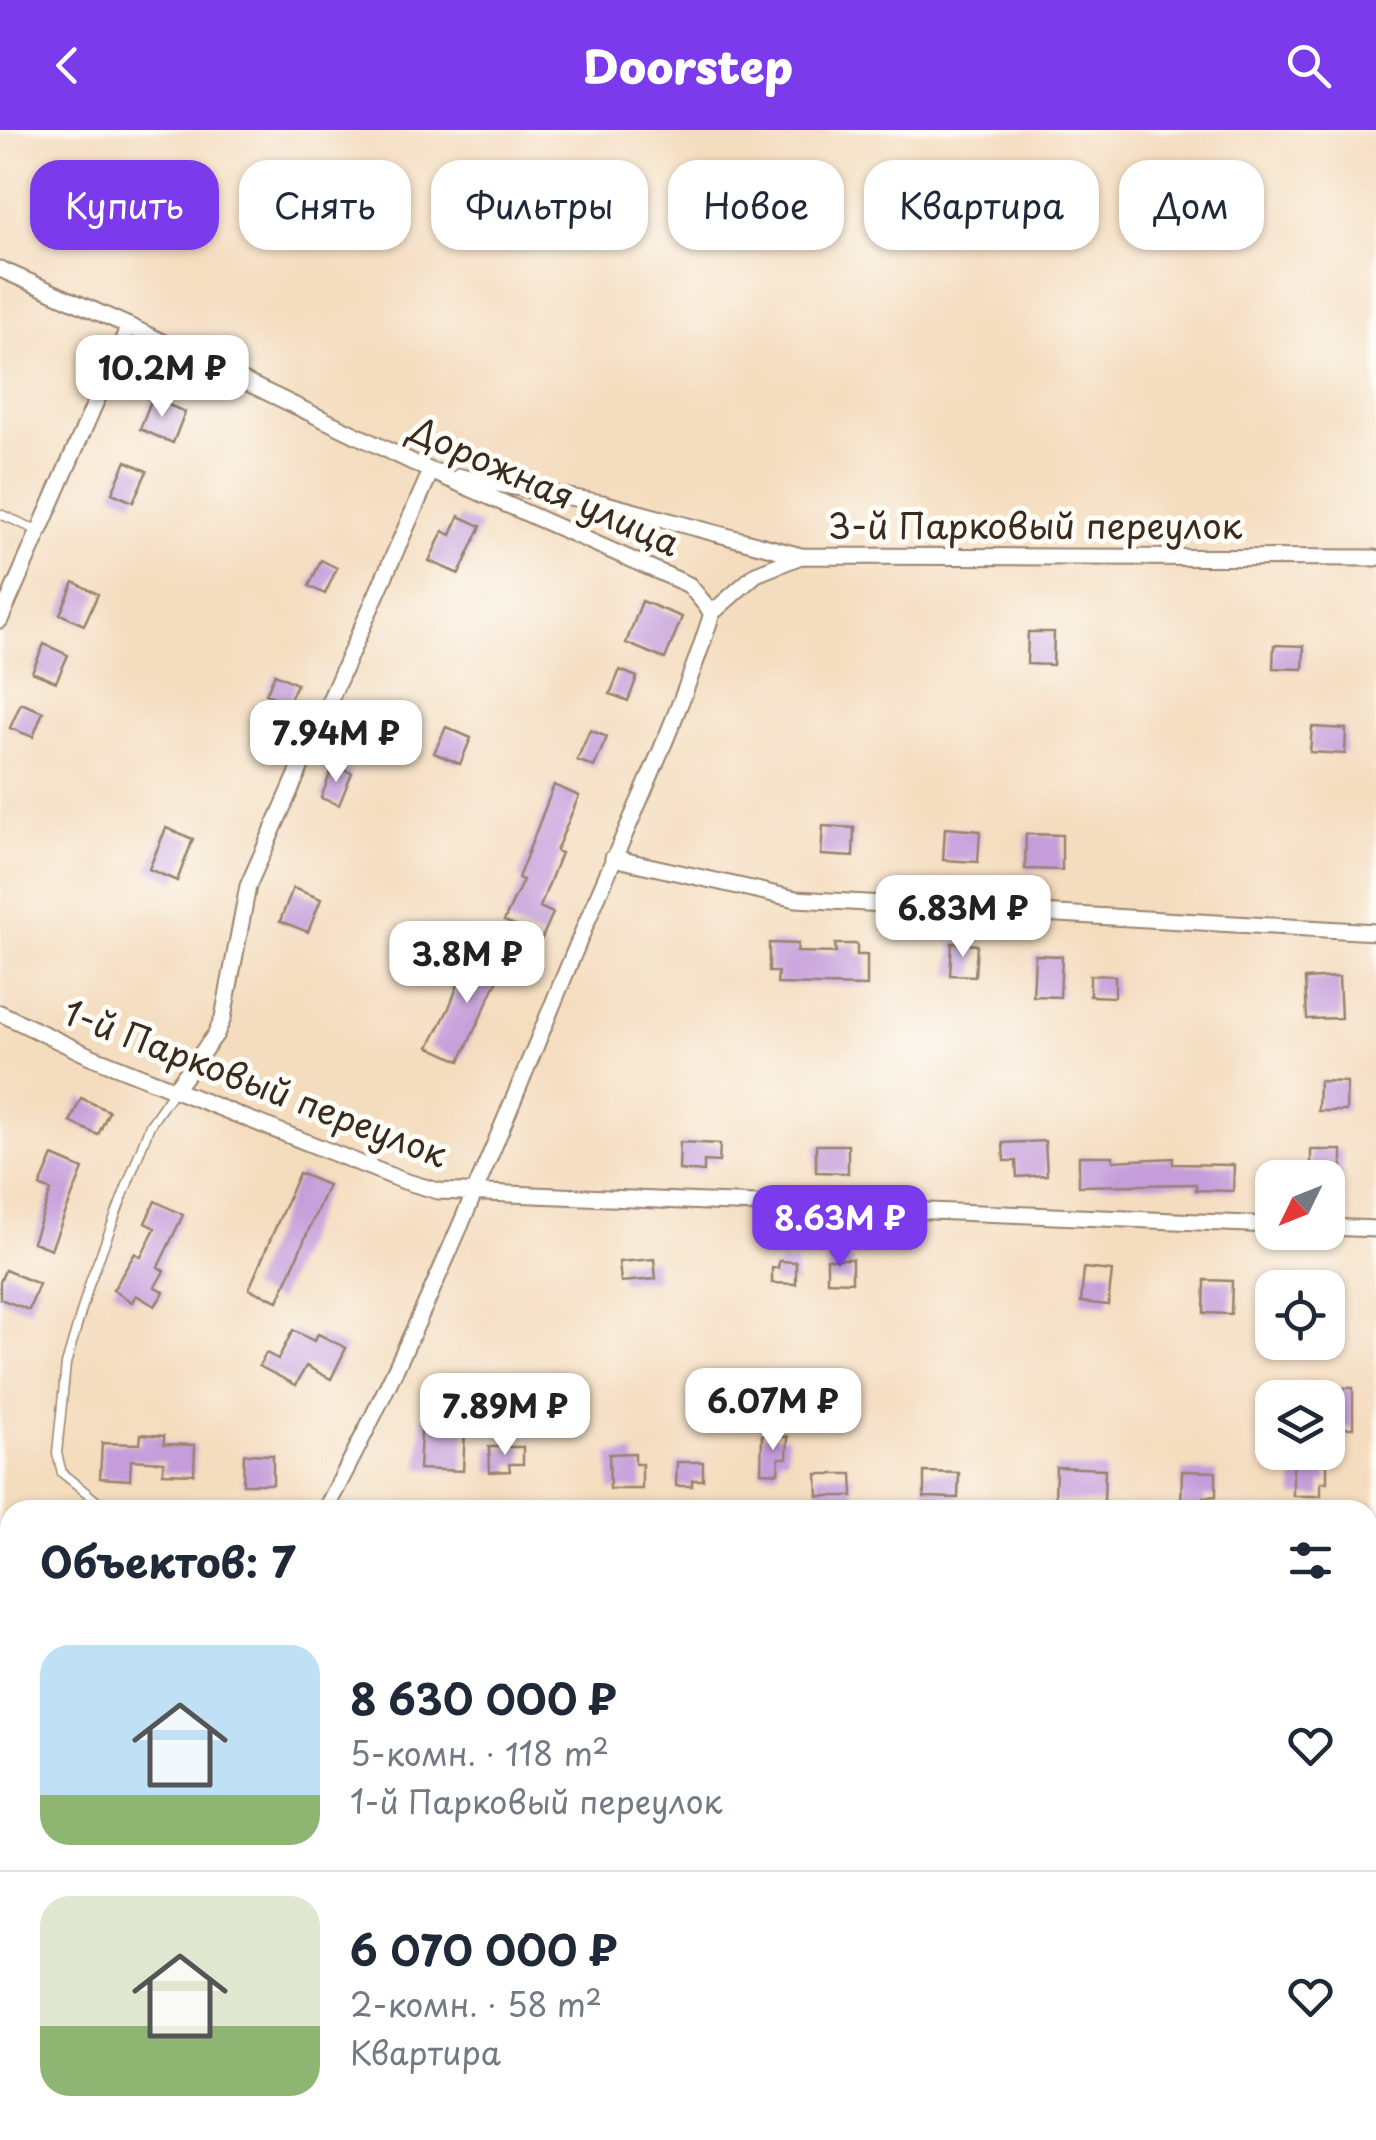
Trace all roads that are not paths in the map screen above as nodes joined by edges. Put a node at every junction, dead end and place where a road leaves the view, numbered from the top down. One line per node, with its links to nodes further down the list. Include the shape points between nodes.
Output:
1 (0, 269): 2 (street, Дорожная улица)
2 (129, 326): 3 (street, Дорожная улица); 5 (street)
3 (431, 472): 6 (street, via 602,502); 8 (street, Дорожная улица, via 690,585); 13 (street, via 248,886 224,1018)
4 (0, 514): 5 (lane)
5 (39, 532): 9 (street)
6 (801, 556): 7 (street, 3-й Парковый переулок); 8 (street, 3-й Парковый переулок, via 756,574)
7 (1376, 558)
8 (712, 612): 10 (street)
9 (0, 620)
10 (612, 858): 11 (street, via 796,899); 14 (street)
11 (1376, 932)
12 (0, 1013): 13 (street, 1-й Парковый переулок)
13 (175, 1089): 14 (street, 1-й Парковый переулок, via 404,1181); 18 (lane, via 150,1126 66,1364 57,1454 62,1473)
14 (474, 1195): 15 (street, 1-й Парковый переулок); 19 (street)
15 (1255, 1224)
16 (1345, 1227): 17 (street)
17 (1376, 1228)
18 (96, 1500)
19 (330, 1500)

